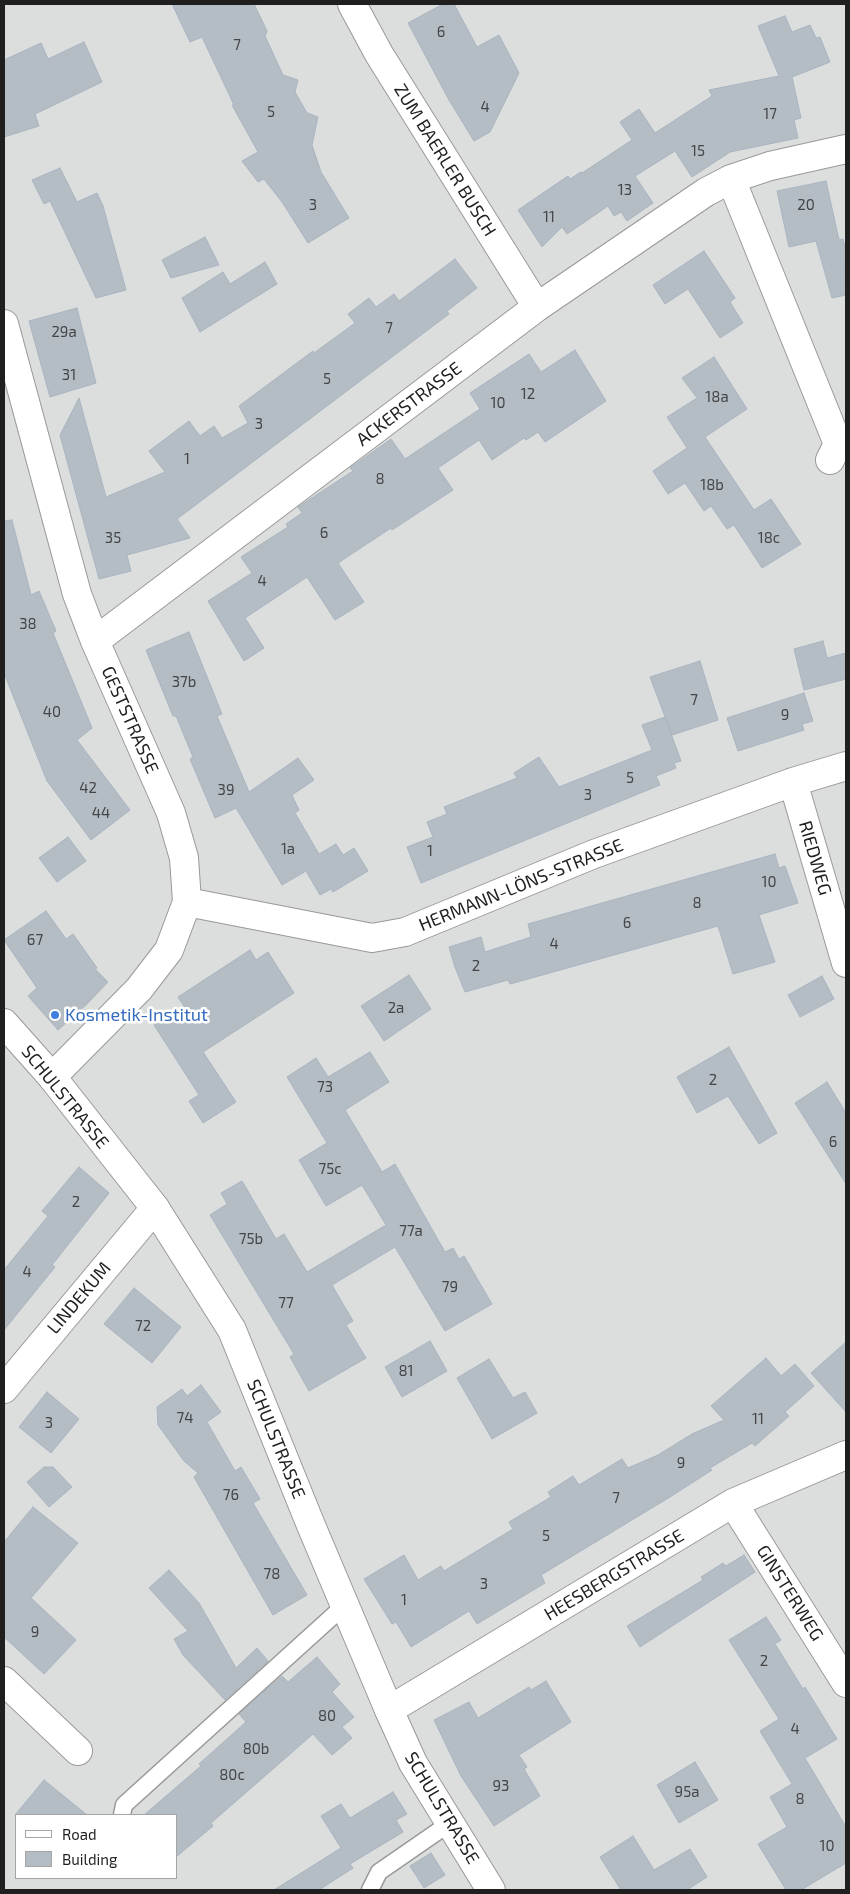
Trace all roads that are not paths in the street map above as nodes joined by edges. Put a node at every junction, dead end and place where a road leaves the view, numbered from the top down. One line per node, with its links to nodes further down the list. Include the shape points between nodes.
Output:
1 (361, 7): 4 (street, ZUM BAERLER BUSCH, via 379,54)
2 (846, 149): 3 (street, ACKERSTRASSE, via 770,166)
3 (731, 179): 4 (street, ACKERSTRASSE, via 706,192); 6 (street, via 838,444)
4 (537, 307): 7 (street, ACKERSTRASSE)
5 (4, 324): 7 (street, GESTSTRASSE, via 77,594)
6 (830, 460)
7 (95, 642): 10 (street, GESTSTRASSE, via 171,813 184,858)
8 (846, 766): 9 (street, HERMANN-LÖNS-STRASSE)
9 (793, 782): 10 (street, HERMANN-LÖNS-STRASSE, via 594,854 405,932 372,938); 11 (street, RIEDWEG)
10 (187, 902): 13 (street, GESTSTRASSE, via 169,950 139,989)
11 (846, 963)
12 (4, 1023): 13 (street, SCHULSTRASSE)
13 (52, 1077): 14 (street, SCHULSTRASSE)
14 (154, 1208): 15 (street, LINDEKUM); 18 (street, SCHULSTRASSE, via 232,1330)
15 (4, 1389)
16 (846, 1455): 17 (street, HEESBERGSTRASSE)
17 (733, 1503): 20 (street, GINSTERWEG); 21 (street, HEESBERGSTRASSE)
18 (345, 1605): 21 (street, SCHULSTRASSE); 23 (lane, via 124,1805)
19 (4, 1682): 22 (street)
20 (846, 1683)
21 (389, 1710): 24 (street, SCHULSTRASSE, via 414,1763)
22 (78, 1751)
23 (122, 1814)
24 (450, 1823): 25 (lane, via 379,1872); 26 (street, SCHULSTRASSE)
25 (370, 1890)
26 (491, 1890)

